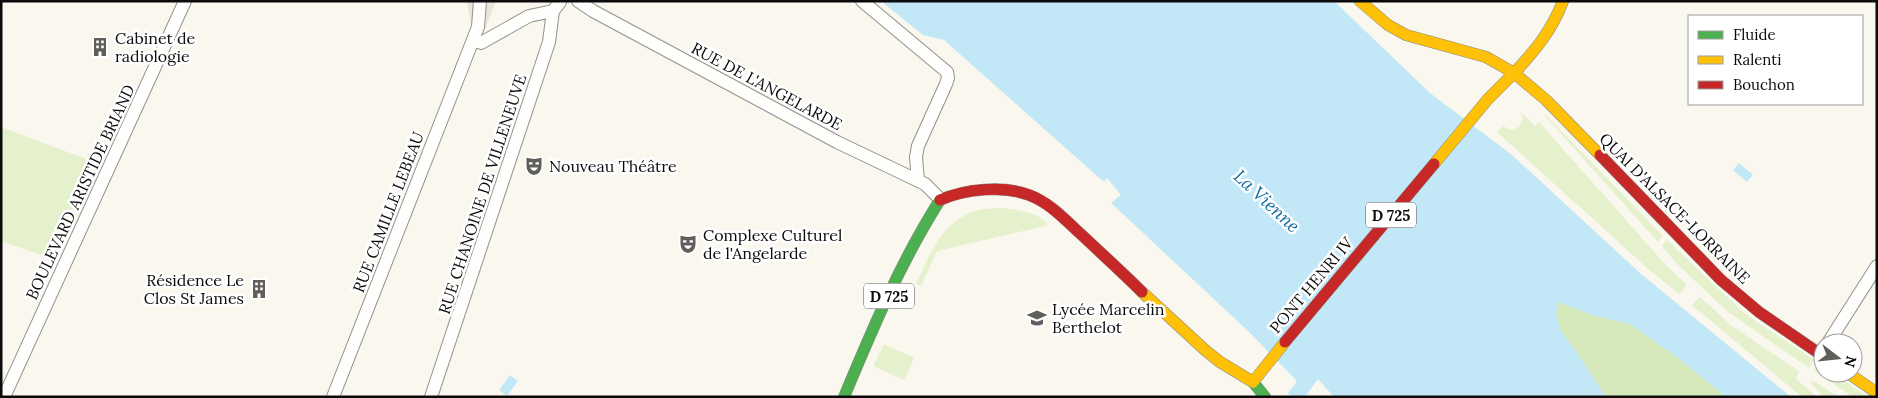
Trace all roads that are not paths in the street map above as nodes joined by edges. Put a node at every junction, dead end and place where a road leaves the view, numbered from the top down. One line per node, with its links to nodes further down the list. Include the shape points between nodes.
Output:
1 (185, 1): 18 (street, BOULEVARD ARISTIDE BRIAND)
2 (480, 1): 8 (street, RUE CAMILLE LEBEAU, via 478,27)
3 (577, 1): 7 (street); 10 (street, RUE DE L'ANGELARDE, via 830,138)
4 (862, 1): 10 (street, via 947,72 946,84 918,146)
5 (1563, 1): 9 (main road, D 725, via 1548,35)
6 (1364, 3): 9 (main road, QUAI D'ALSACE-LORRAINE, via 1388,25 1406,35 1486,57)
7 (557, 5): 8 (street, via 530,16 481,44); 20 (street, RUE CHANOINE DE VILLENEUVE, via 549,42)
8 (473, 40): 19 (street, RUE CAMILLE LEBEAU)
9 (1514, 73): 14 (main road, QUAI D'ALSACE-LORRAINE, via 1546,100 1727,286); 15 (main road, PONT HENRI IV / D 725, via 1488,99)
10 (918, 181): 11 (street, RUE DE L'ANGELARDE)
11 (940, 199): 15 (main road, via 989,189 1017,191 1041,200 1205,350); 21 (main road, D 725, via 916,237)
12 (1877, 266): 13 (street)
13 (1834, 333)
14 (1813, 348)
15 (1253, 382): 22 (street); 23 (main road)
16 (1862, 383): 17 (main road)
17 (1877, 393)
18 (4, 397)
19 (334, 397)
20 (432, 397)
21 (844, 397)
22 (1254, 397)
23 (1265, 397)

